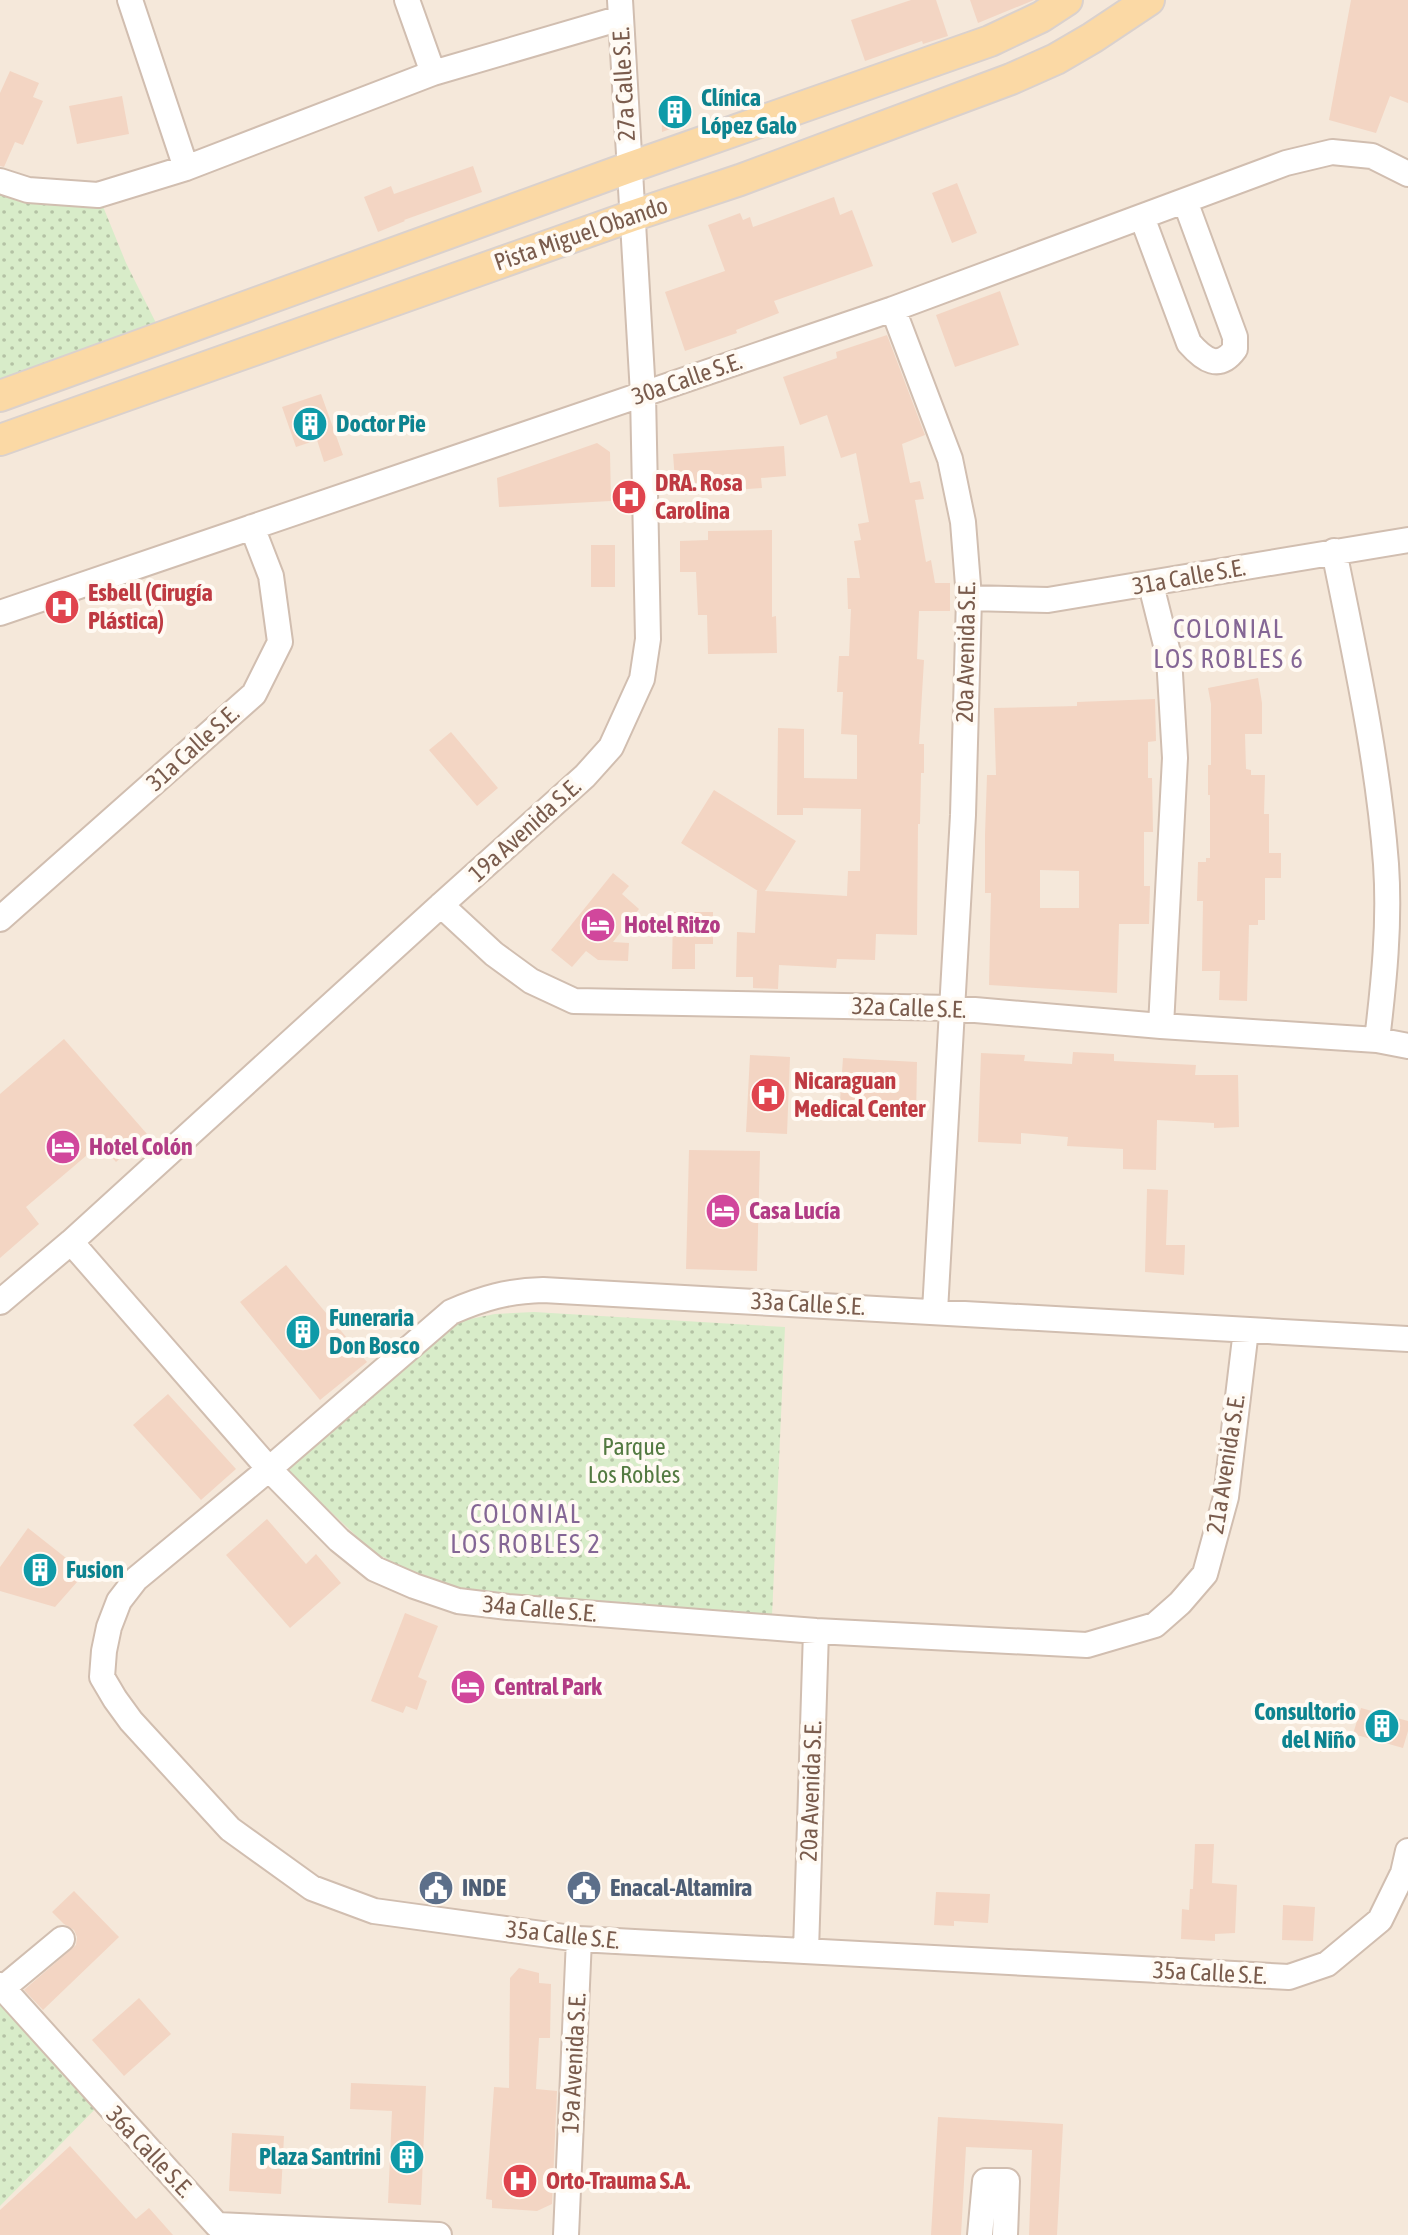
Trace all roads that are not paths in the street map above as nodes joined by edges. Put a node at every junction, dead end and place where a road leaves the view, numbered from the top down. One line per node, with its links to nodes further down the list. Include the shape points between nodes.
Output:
1 (130, 0): 7 (street)
2 (407, 0): 6 (street)
3 (1067, 0): 8 (main road, Pista Miguel Obando, via 990,41)
4 (1149, 0): 12 (main road, Pista Miguel Obando, via 1068,52 1011,79)
5 (620, 9): 6 (street); 8 (street, 27a Calle S.E.)
6 (433, 73): 7 (street)
7 (186, 168): 10 (street, via 98,195 28,190)
8 (628, 168): 12 (street, 19a Avenida S.E.); 16 (main road, Pista Miguel Obando)
9 (1408, 174): 11 (street, 30a Calle S.E., via 1372,156 1332,152 1286,163)
10 (0, 181)
11 (1185, 201): 13 (street, 30a Calle S.E.); 13 (street, via 1235,337 1235,349 1223,361 1212,362 1189,343)
12 (632, 216): 15 (street, 19a Avenida S.E.); 17 (main road, Pista Miguel Obando)
13 (1142, 217): 14 (street, 30a Calle S.E.)
14 (893, 309): 15 (street, 30a Calle S.E.); 22 (street, 20a Avenida S.E., via 950,459 963,522)
15 (643, 394): 18 (street, 30a Calle S.E.); 24 (street, 19a Avenida S.E., via 648,639 642,679 611,747)
16 (0, 396)
17 (0, 440)
18 (252, 527): 23 (street, 30a Calle S.E.); 25 (street, 31a Calle S.E., via 271,576 280,642 254,694)
19 (1408, 540): 20 (street, 31a Calle S.E.)
20 (1334, 551): 21 (street, 31a Calle S.E.); 28 (street, via 1370,736 1386,866 1386,960)
21 (1151, 585): 22 (street, 31a Calle S.E., via 1048,600); 27 (street, via 1169,657 1175,758)
22 (969, 598): 26 (street, 20a Avenida S.E.)
23 (0, 613)
24 (441, 905): 26 (street, 32a Calle S.E., via 506,963 574,1001); 30 (street, 19a Avenida S.E.)
25 (0, 919)
26 (952, 1008): 27 (street, 32a Calle S.E.); 32 (street, 20a Avenida S.E.)
27 (1161, 1026): 28 (street, 32a Calle S.E.)
28 (1377, 1040): 29 (street, 32a Calle S.E.)
29 (1408, 1046)
30 (71, 1242): 31 (street, 19a Avenida S.E.); 35 (street, 34a Calle S.E.)
31 (0, 1302)
32 (935, 1311): 33 (street, 33a Calle S.E.); 35 (street, 33a Calle S.E., via 543,1290 482,1298 451,1312)
33 (1246, 1330): 34 (street, 33a Calle S.E.); 36 (street, 21a Avenida S.E., via 1226,1497 1205,1574)
34 (1408, 1339)
35 (269, 1469): 37 (street, 34a Calle S.E., via 375,1569 458,1601); 40 (street, 35a Calle S.E., via 136,1579 119,1601 109,1627 102,1677 115,1699 230,1829 312,1888 374,1911)
36 (1155, 1625): 37 (street, 34a Calle S.E., via 1087,1645)
37 (816, 1631): 41 (street, 20a Avenida S.E.)
38 (1408, 1851): 41 (street, 35a Calle S.E., via 1380,1920 1327,1964 1289,1977)
39 (62, 1939): 42 (street)
40 (579, 1939): 41 (street, 35a Calle S.E.); 45 (street, 19a Avenida S.E.)
41 (806, 1951)
42 (2, 1986): 43 (street, 36a Calle S.E.)
43 (216, 2230): 44 (street, 36a Calle S.E.)
44 (439, 2235)
45 (566, 2235)
46 (980, 2235): 47 (street, via 985,2181 1007,2181)
47 (1005, 2235)

